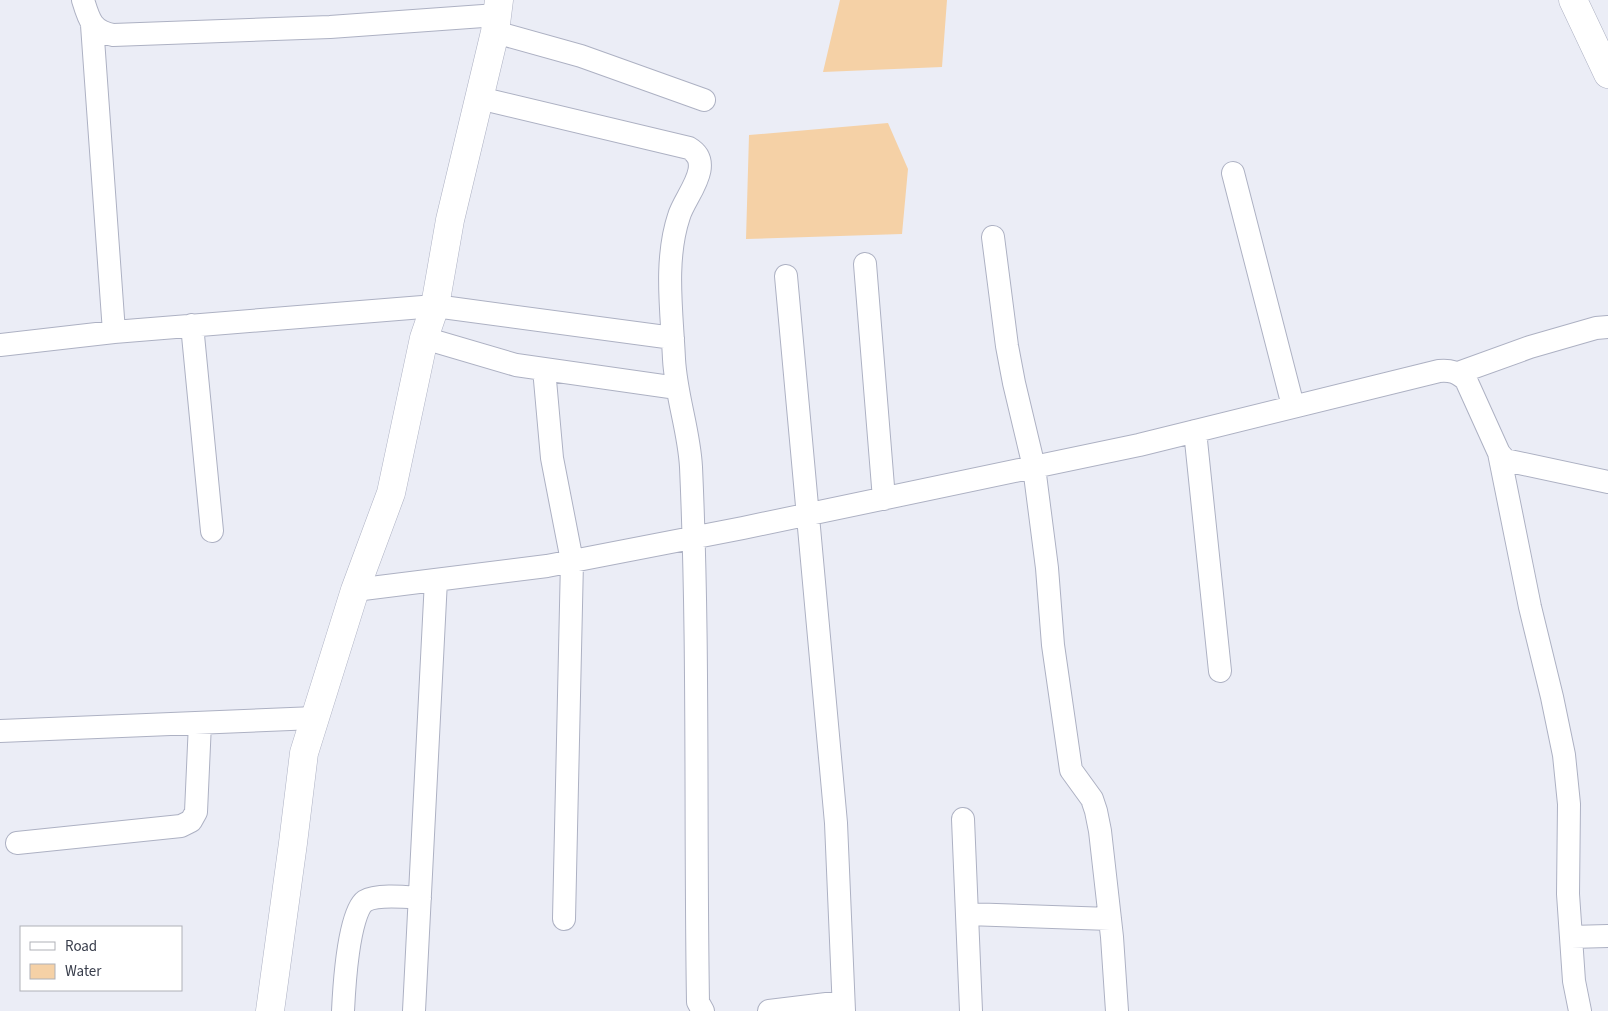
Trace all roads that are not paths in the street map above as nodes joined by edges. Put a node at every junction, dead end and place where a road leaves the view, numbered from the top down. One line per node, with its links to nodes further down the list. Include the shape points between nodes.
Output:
1 (83, 0): 4 (street)
2 (1573, 0): 5 (street)
3 (497, 16): 4 (street, via 330,27 113,35 102,33); 6 (street); 7 (street, via 581,56)
4 (92, 25): 15 (street)
5 (1608, 74)
6 (479, 98): 12 (street, via 450,220); 17 (street, via 696,152 700,166 698,177 679,216 674,238 671,263)
7 (704, 100)
8 (1233, 172): 22 (street)
9 (993, 237): 25 (street, via 1007,346)
10 (865, 264): 27 (street)
11 (786, 276): 28 (street)
12 (435, 306): 13 (street); 16 (street); 17 (street)
13 (192, 325): 15 (street); 29 (street)
14 (1608, 327): 20 (street, via 1530,347)
15 (114, 332): 18 (street)
16 (424, 338): 19 (street, via 502,361); 33 (street, via 391,493)
17 (673, 338): 21 (street)
18 (0, 345)
19 (544, 369): 21 (street); 31 (street, via 552,458)
20 (1458, 373): 22 (street, via 1439,371); 24 (street, via 1466,380)
21 (678, 388): 30 (street, via 690,456)
22 (1293, 406): 23 (street)
23 (1195, 431): 25 (street); 34 (street)
24 (1499, 453): 26 (street, via 1505,460); 45 (street, via 1564,755 1569,804)
25 (1034, 467): 27 (street); 43 (street, via 1053,645 1071,770 1092,799 1096,811)
26 (1608, 482)
27 (884, 500): 28 (street)
28 (808, 515): 30 (street); 46 (street, via 836,823)
29 (212, 530)
30 (694, 538): 31 (street); 50 (street, via 698,1002)
31 (572, 561): 32 (street); 42 (street)
32 (436, 580): 33 (street); 40 (street)
33 (354, 590): 35 (street)
34 (1220, 671)
35 (314, 718): 36 (street); 47 (street, via 304,753)
36 (200, 723): 37 (street); 39 (street, via 196,812 192,821 181,826)
37 (0, 731)
38 (963, 819): 41 (street)
39 (18, 843)
40 (420, 898): 48 (street, via 387,897 364,902 354,924 346,968); 49 (street)
41 (967, 914): 43 (street); 52 (street)
42 (564, 919)
43 (1110, 919): 53 (street)
44 (1608, 936): 45 (street)
45 (1571, 937): 54 (street)
46 (844, 1007): 51 (street)
47 (270, 1011)
48 (344, 1011)
49 (414, 1011)
50 (703, 1011)
51 (769, 1011)
52 (971, 1011)
53 (1117, 1011)
54 (1580, 1011)

